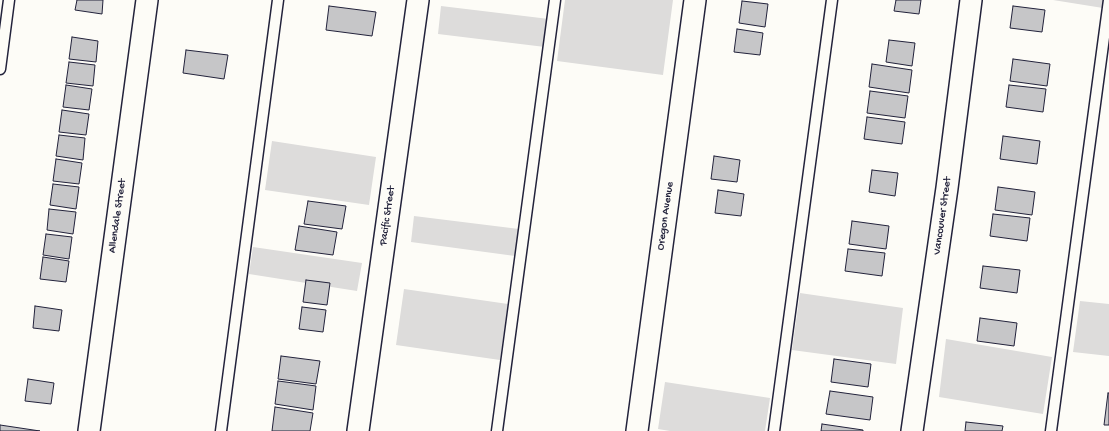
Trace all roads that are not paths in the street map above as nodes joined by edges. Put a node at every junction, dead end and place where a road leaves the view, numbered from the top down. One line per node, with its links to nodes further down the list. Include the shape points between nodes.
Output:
1 (9, 0): 10 (lane)
2 (147, 0): 11 (street, Allendale Street)
3 (278, 0): 12 (lane)
4 (418, 0): 13 (street, Pacific Street)
5 (555, 0): 14 (lane)
6 (695, 0): 15 (street, Oregon Avenue)
7 (832, 0): 16 (lane)
8 (971, 0): 17 (street, Vancouver Street)
9 (1109, 0): 18 (lane)
10 (0, 69)
11 (89, 431)
12 (221, 431)
13 (358, 431)
14 (497, 431)
15 (637, 431)
16 (774, 431)
17 (912, 431)
18 (1051, 431)

